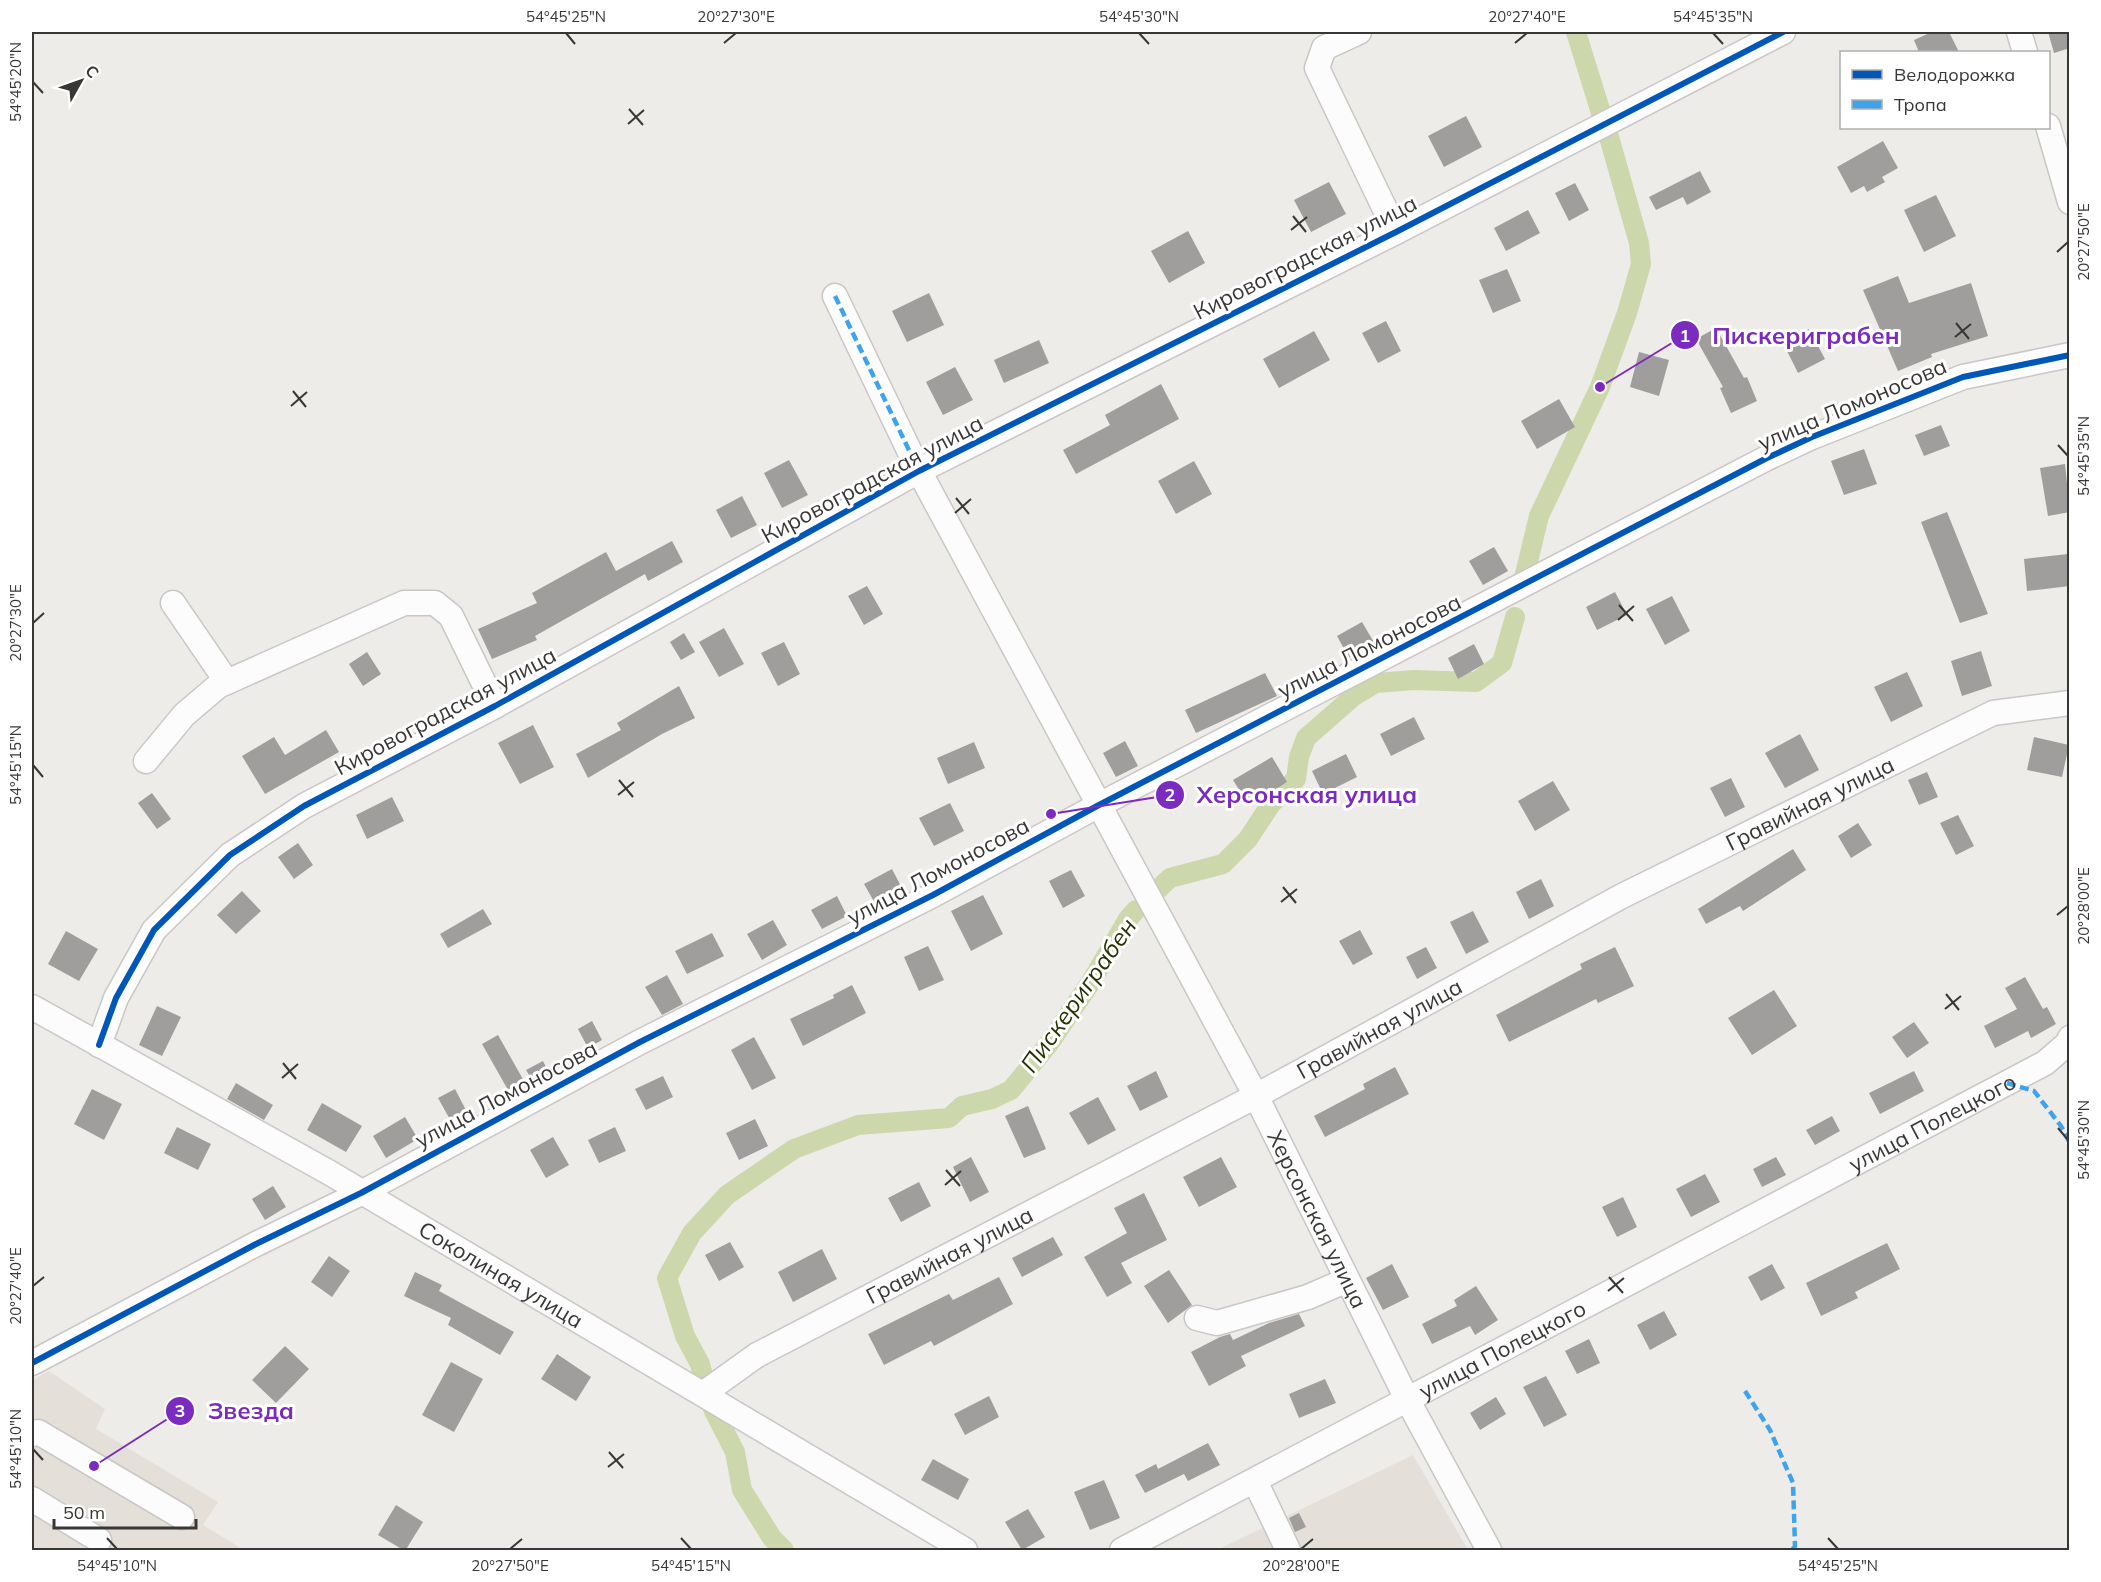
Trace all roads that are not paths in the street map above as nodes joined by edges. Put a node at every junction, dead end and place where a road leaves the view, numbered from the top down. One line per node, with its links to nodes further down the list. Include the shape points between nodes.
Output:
1 (1359, 32): 7 (street, via 1324,48 1317,68)
2 (1783, 32): 7 (street, Кировоградская улица)
3 (2019, 32): 4 (street)
4 (2025, 51)
5 (2050, 129): 6 (street)
6 (2070, 202)
7 (1396, 232): 10 (street, Кировоградская улица)
8 (835, 296): 10 (street, Херсонская улица)
9 (2070, 355): 16 (street, улица Ломоносова, via 1963,377 1803,441)
10 (919, 471): 14 (street, Кировоградская улица); 16 (street, Херсонская улица)
11 (174, 603): 12 (street)
12 (227, 682): 14 (street, via 404,603 422,601 435,603 451,616); 15 (street, via 184,715)
13 (2070, 703): 20 (street, Гравийная улица, via 1993,713 1622,896)
14 (495, 706): 19 (street, Кировоградская улица, via 304,806 230,855 154,930 116,998)
15 (146, 761)
16 (1099, 805): 20 (street, Херсонская улица); 21 (street, улица Ломоносова, via 912,905 640,1042)
17 (32, 1007): 19 (street, Соколиная улица)
18 (2070, 1038): 26 (street, улица Полецкого, via 2045,1063)
19 (99, 1045): 21 (street, Соколиная улица)
20 (1256, 1096): 22 (street, Херсонская улица); 25 (street, Гравийная улица, via 757,1355)
21 (361, 1193): 24 (street, улица Ломоносова); 25 (street, Соколиная улица)
22 (1347, 1280): 23 (street, via 1308,1297 1217,1323); 26 (street, Херсонская улица)
23 (1197, 1318)
24 (32, 1363)
25 (704, 1393): 32 (street, Соколиная улица)
26 (1407, 1399): 28 (street, улица Полецкого); 35 (street, Херсонская улица)
27 (32, 1434): 30 (street, via 39,1432)
28 (1255, 1481): 33 (street, улица Полецкого); 34 (street)
29 (32, 1499): 31 (street)
30 (182, 1517)
31 (99, 1540)
32 (965, 1551)
33 (1122, 1551)
34 (1288, 1551)
35 (1489, 1551)

